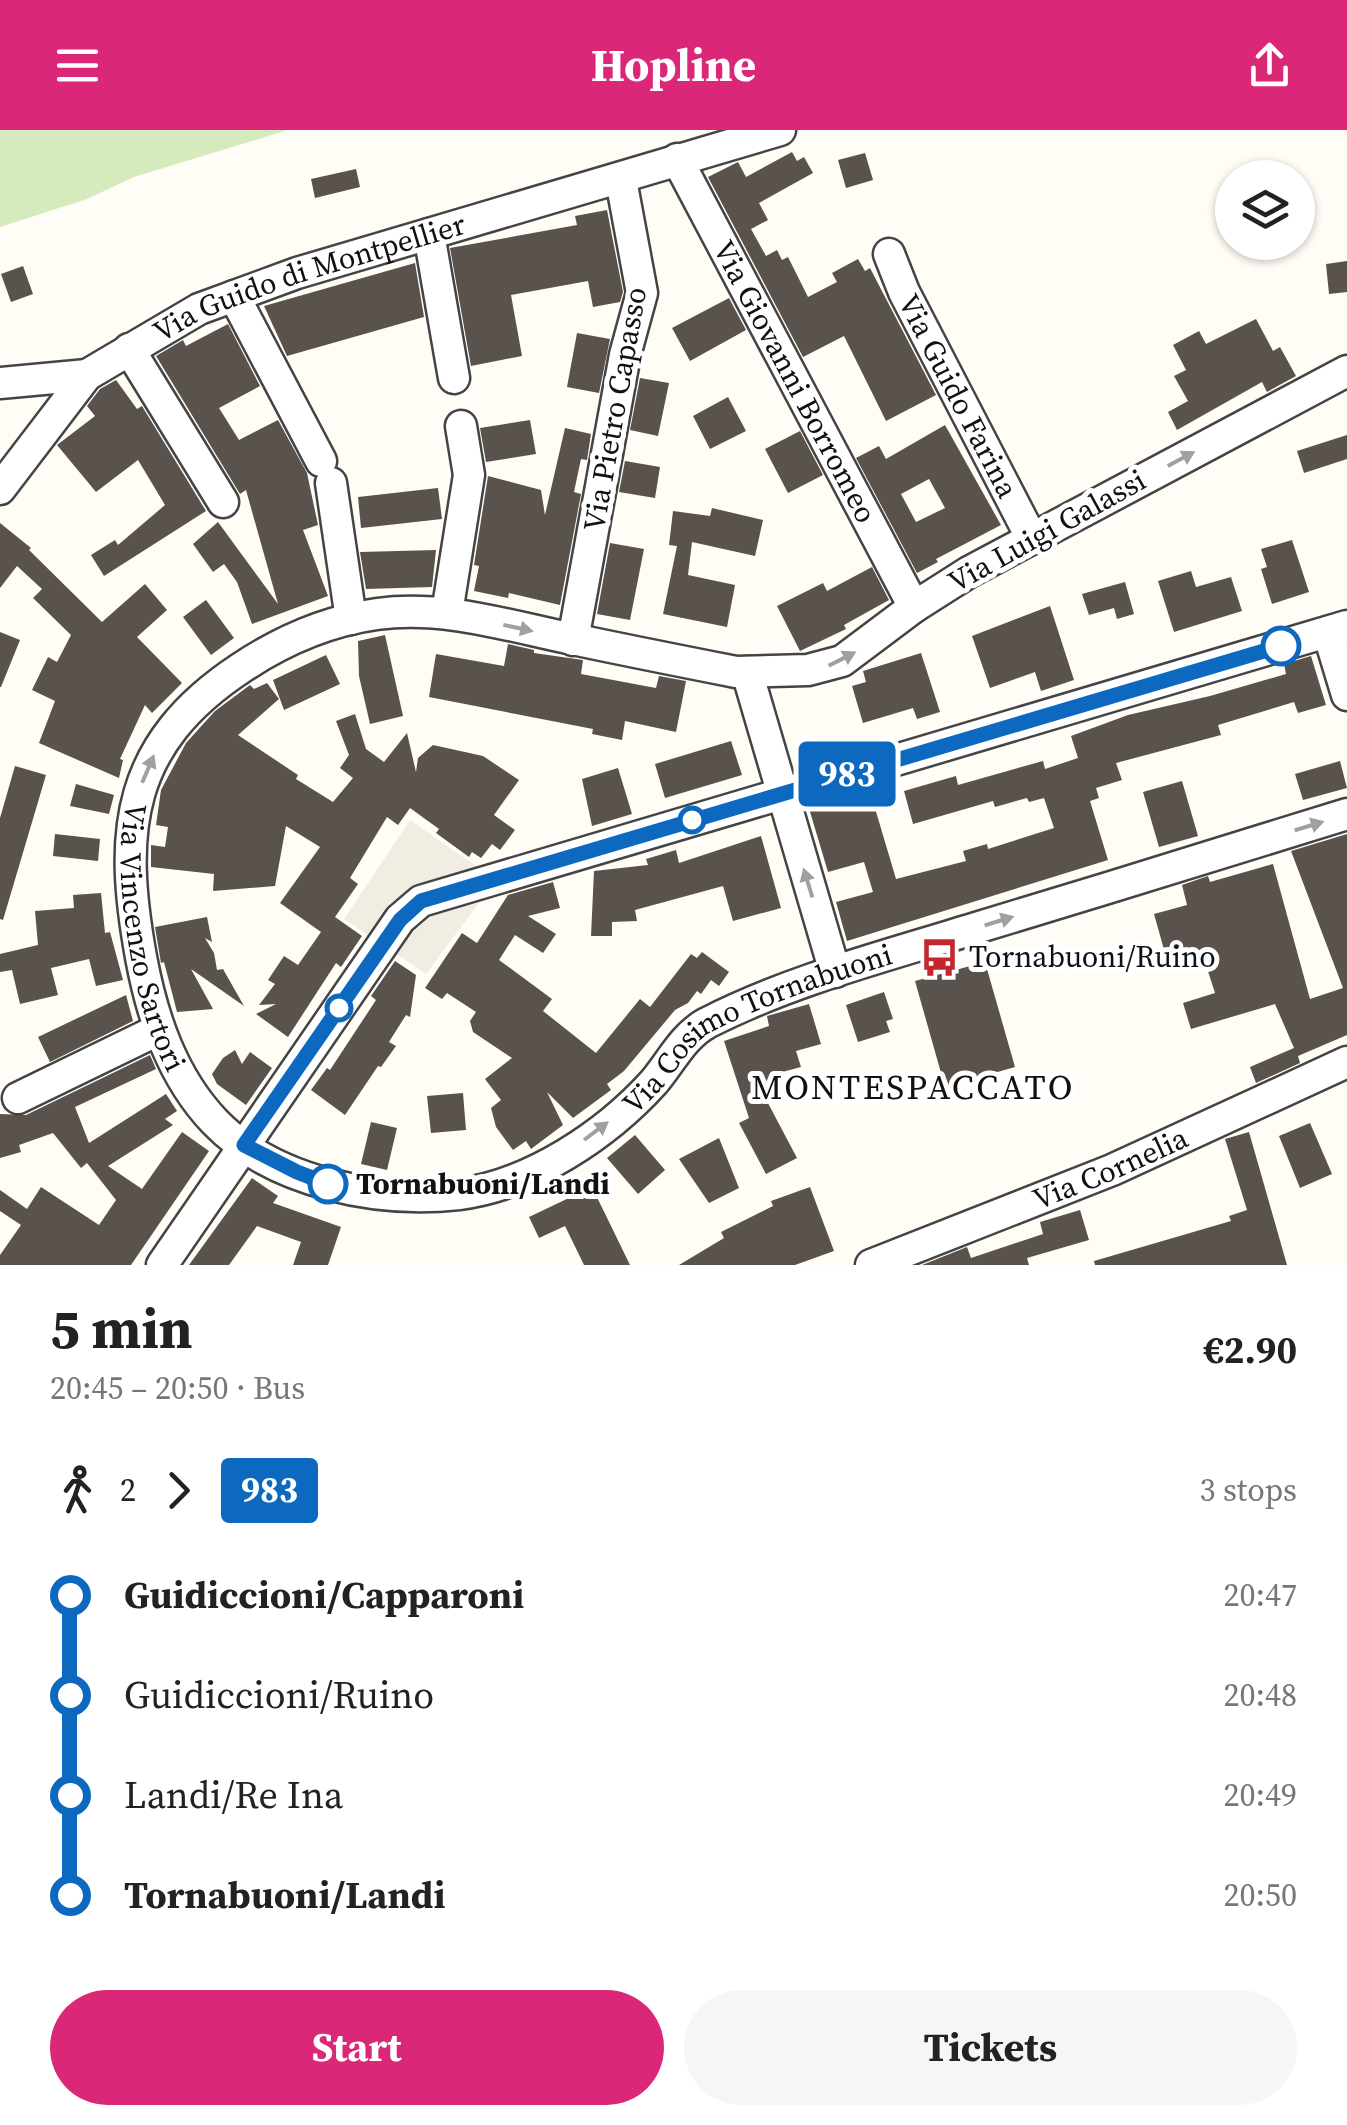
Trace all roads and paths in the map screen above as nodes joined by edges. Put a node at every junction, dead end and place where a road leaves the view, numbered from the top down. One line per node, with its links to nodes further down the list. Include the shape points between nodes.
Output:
1 (780, 130): 2 (street, Via Guido di Montpellier)
2 (678, 159): 3 (street, Via Guido di Montpellier); 16 (street, Via Giovanni Borromeo)
3 (621, 180): 4 (street, Via Guido di Montpellier); 20 (street, Via Pietro Capasso, via 642,294 626,349)
4 (430, 234): 6 (street, Via Guido di Montpellier); 10 (street)
5 (889, 254): 15 (street, Via Guido Farina)
6 (234, 296): 7 (street, Via Guido di Montpellier, via 183,316); 18 (street, via 326,472)
7 (129, 349): 9 (street, Via Guido di Montpellier); 14 (street)
8 (1347, 371): 15 (street, Via Luigi Galassi, one-way to 8)
9 (87, 375): 11 (street); 13 (street, Via Guido di Montpellier)
10 (454, 378)
11 (0, 383)
12 (461, 426): 17 (street, via 469,475)
13 (0, 489)
14 (222, 502)
15 (1032, 537): 16 (street, Via Luigi Galassi)
16 (914, 607): 21 (street, Via Luigi Galassi, one-way to 16, via 837,664)
17 (447, 614): 18 (street, Via Vincenzo Sartori); 20 (street, Via Vincenzo Sartori, one-way to 20)
18 (351, 619): 26 (street, Via Vincenzo Sartori, one-way to 18, via 129,871 146,770 166,734 228,676 300,634)
19 (1338, 629): 22 (street); 23 (street)
20 (574, 640): 21 (street, Via Vincenzo Sartori)
21 (746, 672): 23 (street)
22 (1347, 695)
23 (781, 794): 25 (street, one-way to 23); 29 (street, via 421,901 406,913)
24 (1347, 814): 25 (street, Via Cosimo Tornabuoni, one-way to 24)
25 (835, 972): 29 (street, Via Cosimo Tornabuoni, one-way to 25, via 307,1177 364,1192 408,1196 494,1186 554,1160 600,1129 706,1024)
26 (158, 1030): 28 (street); 29 (street, Via Vincenzo Sartori, via 201,1106)
27 (1347, 1062): 31 (street, Via Cornelia, via 1112,1170)
28 (18, 1098)
29 (244, 1145): 30 (street)
30 (162, 1265)
31 (871, 1265)

